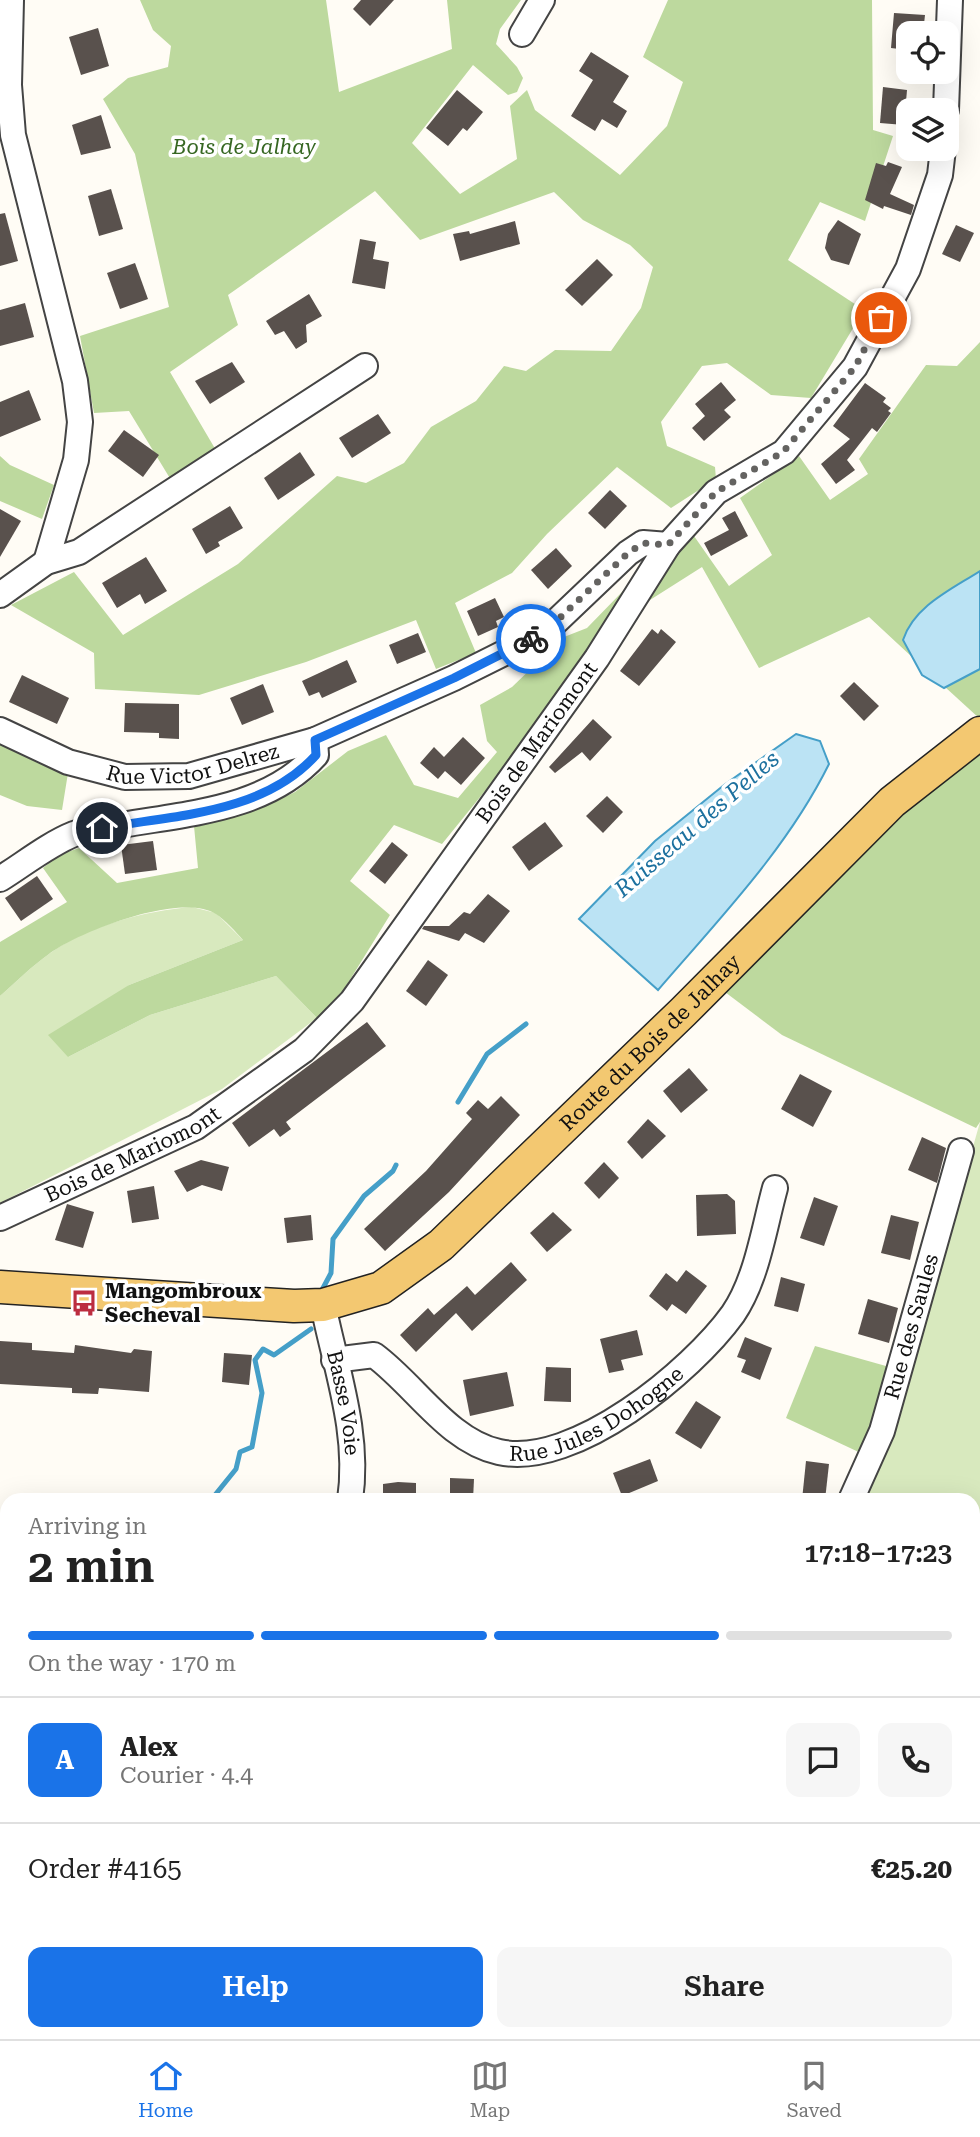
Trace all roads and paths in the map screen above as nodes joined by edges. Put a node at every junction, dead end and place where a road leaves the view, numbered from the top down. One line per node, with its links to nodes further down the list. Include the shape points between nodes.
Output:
1 (11, 0): 9 (street, via 13,135 75,381 80,422 76,460)
2 (542, 0): 4 (street)
3 (950, 0): 5 (street)
4 (522, 34)
5 (946, 98)
6 (942, 161): 8 (street, Bois de Mariomont, via 908,269 855,367 783,452 716,492)
7 (365, 366): 9 (street, via 79,552)
8 (668, 545): 13 (street, Rue Victor Delrez, via 643,543 628,553 544,633); 17 (street, Bois de Mariomont, via 597,658 416,913 352,1001 314,1040 195,1128)
9 (46, 562): 10 (street)
10 (0, 594)
11 (0, 730): 13 (street, Rue Victor Delrez, via 68,762 125,777 189,776)
12 (980, 733): 19 (main road, Route du Bois de Jalhay, via 892,802 441,1245 381,1288)
13 (315, 740): 14 (street, via 316,755 304,768 249,799 74,835)
14 (0, 879)
15 (961, 1151): 22 (street, Rue des Saules, via 882,1430)
16 (775, 1188): 20 (street, Rue Jules Dohogne, via 750,1277 733,1313 681,1370 598,1432 562,1447 532,1454 499,1452 466,1439 374,1355)
17 (0, 1218)
18 (0, 1287): 19 (main road)
19 (309, 1306): 20 (street, Basse Voie)
20 (334, 1360): 21 (street, Basse Voie, via 351,1424)
21 (351, 1493)
22 (854, 1493)

